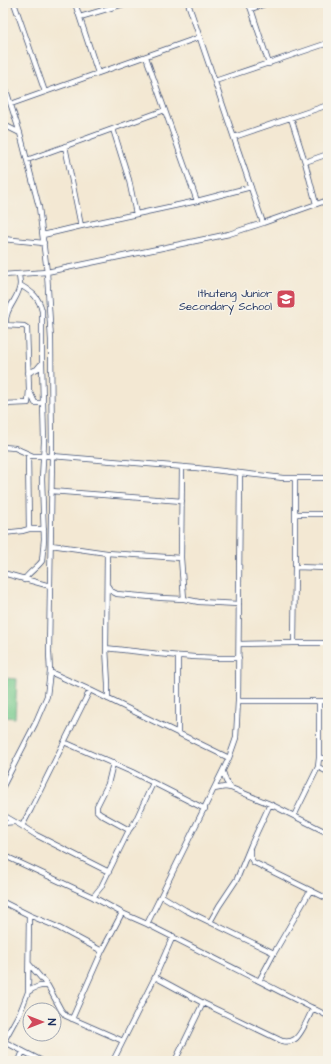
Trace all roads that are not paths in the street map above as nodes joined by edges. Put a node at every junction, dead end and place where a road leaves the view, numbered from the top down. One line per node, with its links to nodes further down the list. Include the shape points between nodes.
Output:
1 (14, 3): 16 (street)
2 (75, 3): 8 (street)
3 (127, 3): 8 (street)
4 (188, 3): 9 (street)
5 (248, 3): 7 (street)
6 (268, 3): 7 (street)
7 (250, 9): 12 (street)
8 (80, 17): 13 (street)
9 (200, 37): 11 (street); 15 (street)
10 (328, 43): 12 (street)
11 (146, 57): 13 (street); 19 (street)
12 (269, 64): 15 (street)
13 (98, 73): 16 (street)
14 (3, 81): 17 (street)
15 (216, 81): 25 (street)
16 (45, 92): 17 (street)
17 (10, 104): 24 (street)
18 (328, 105): 21 (street)
19 (165, 110): 23 (street); 32 (street)
20 (3, 118): 22 (street)
21 (291, 118): 25 (street); 29 (street)
22 (5, 125): 24 (street)
23 (113, 129): 26 (street); 34 (street, via 128,175)
24 (20, 133): 28 (street)
25 (234, 137): 30 (street)
26 (65, 146): 28 (street); 36 (street)
27 (328, 154): 29 (street)
28 (26, 160): 37 (street, via 39,207)
29 (305, 162): 33 (street)
30 (251, 187): 32 (street); 35 (street)
31 (328, 200): 33 (street)
32 (197, 201): 34 (street)
33 (316, 204): 35 (street)
34 (136, 214): 36 (street)
35 (263, 223): 40 (street, via 229,234)
36 (80, 226): 37 (street)
37 (43, 235): 39 (street)
38 (3, 239): 39 (street)
39 (44, 242): 40 (street)
40 (47, 272): 41 (street); 44 (street)
41 (19, 274): 42 (street); 43 (street)
42 (3, 275)
43 (20, 285): 45 (street); 47 (street, via 29,290 40,302)
44 (49, 317): 46 (street); 57 (street)
45 (4, 325): 48 (street, via 27,328)
46 (54, 326)
47 (42, 363): 48 (street); 52 (street)
48 (28, 374): 49 (street)
49 (29, 390): 50 (street); 51 (street)
50 (28, 403): 51 (street); 53 (street)
51 (35, 403): 52 (street)
52 (43, 403): 56 (street)
53 (3, 404)
54 (3, 447): 55 (street, via 15,448)
55 (28, 454): 56 (street); 66 (street)
56 (43, 456): 57 (street); 67 (street)
57 (52, 456): 58 (street); 62 (street)
58 (182, 467): 59 (street); 63 (street)
59 (240, 473): 60 (street); 80 (street)
60 (295, 478): 61 (street); 64 (street)
61 (328, 478)
62 (51, 491): 63 (street); 68 (street)
63 (182, 501): 72 (street)
64 (295, 514): 65 (street); 73 (street)
65 (328, 514)
66 (28, 529): 67 (street); 69 (street)
67 (43, 529): 68 (street); 76 (street, via 42,561)
68 (51, 529): 70 (street)
69 (3, 533)
70 (51, 545): 71 (street); 78 (street)
71 (107, 553): 72 (street); 77 (street)
72 (181, 558): 79 (street)
73 (295, 567): 74 (street); 81 (street)
74 (328, 568)
75 (3, 573): 76 (street)
76 (24, 580): 78 (street)
77 (107, 585): 79 (street, via 117,594); 84 (street)
78 (50, 586): 87 (street)
79 (184, 599): 80 (street)
80 (239, 604): 83 (street)
81 (294, 643): 82 (street); 83 (street)
82 (328, 643)
83 (239, 644): 86 (street)
84 (106, 648): 85 (street); 89 (street)
85 (178, 656): 86 (street); 93 (street)
86 (239, 658): 90 (street)
87 (50, 672): 88 (street); 103 (street, via 47,696)
88 (90, 690): 89 (street); 94 (street)
89 (108, 699): 93 (street)
90 (238, 701): 91 (street); 95 (street, via 236,738)
91 (319, 701): 92 (street); 96 (street)
92 (328, 701)
93 (178, 733): 95 (street)
94 (64, 742): 98 (street); 112 (street)
95 (230, 758): 100 (street)
96 (319, 758): 97 (street); 99 (street)
97 (328, 758)
98 (113, 763): 102 (street); 113 (street, via 97,811)
99 (318, 767): 101 (street); 109 (street)
100 (223, 772): 104 (street); 105 (street)
101 (328, 772)
102 (153, 783): 107 (street); 113 (street)
103 (3, 786)
104 (231, 788): 105 (street); 106 (street)
105 (214, 789): 107 (street)
106 (270, 804): 109 (street); 115 (street)
107 (205, 809): 119 (street)
108 (3, 815): 110 (street)
109 (294, 816): 114 (street)
110 (14, 822): 111 (street); 112 (street)
111 (3, 823)
112 (22, 826): 117 (street)
113 (129, 830): 117 (street)
114 (328, 833)
115 (251, 845): 118 (street, via 250,856 253,862); 125 (street, via 237,879)
116 (3, 855): 120 (street)
117 (109, 872): 120 (street)
118 (310, 890): 121 (street); 129 (street)
119 (162, 896): 125 (street); 126 (street)
120 (93, 897): 123 (street)
121 (328, 899)
122 (3, 902): 124 (street)
123 (122, 913): 126 (street); 128 (street)
124 (29, 915): 128 (street); 130 (street)
125 (210, 922): 129 (street)
126 (147, 924): 127 (street)
127 (173, 936): 133 (street); 134 (street)
128 (102, 951): 140 (street)
129 (274, 953): 134 (street)
130 (29, 964): 135 (street); 136 (street)
131 (328, 970): 132 (street)
132 (328, 975)
133 (155, 977): 137 (street); 142 (street)
134 (259, 980): 138 (street)
135 (48, 986): 136 (street, via 34,987); 140 (street, via 64,1014)
136 (28, 992): 141 (street)
137 (203, 1002): 138 (street, via 288,1042 296,1039); 148 (street)
138 (313, 1008): 139 (street)
139 (328, 1016)
140 (72, 1019): 142 (street)
141 (3, 1041): 143 (street)
142 (123, 1041): 147 (street)
143 (23, 1051): 145 (street); 146 (street)
144 (328, 1054): 149 (street)
145 (19, 1061)
146 (42, 1061)
147 (114, 1061)
148 (175, 1061)
149 (324, 1061)

